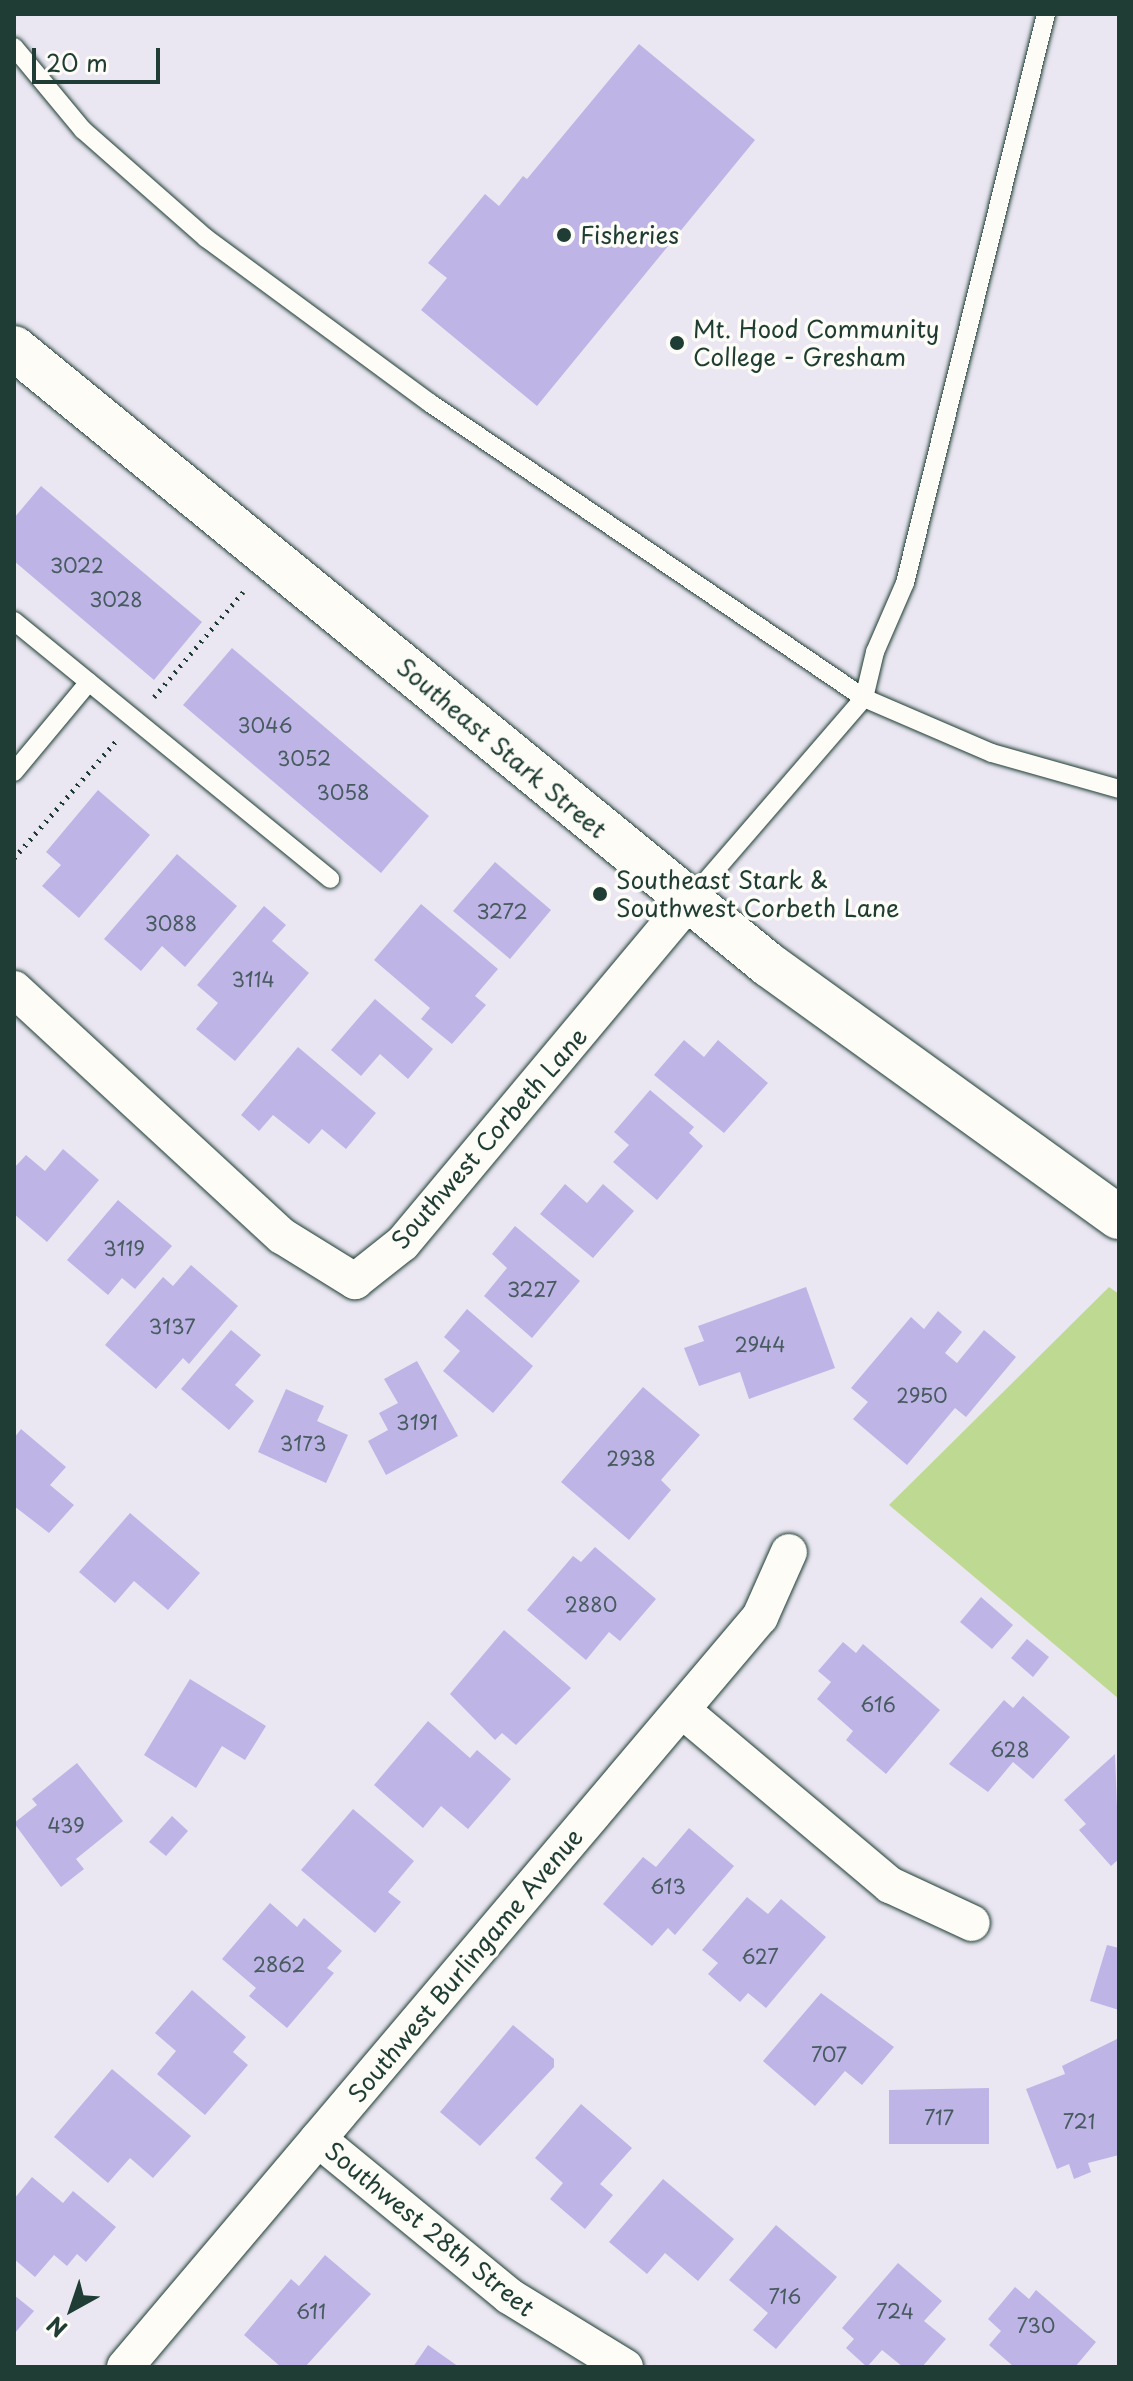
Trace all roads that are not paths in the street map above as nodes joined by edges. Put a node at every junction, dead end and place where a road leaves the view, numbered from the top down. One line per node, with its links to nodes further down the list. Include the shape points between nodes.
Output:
1 (1046, 14): 6 (lane, via 905,583 875,652)
2 (14, 47): 6 (lane, via 83,130 206,238 430,403)
3 (14, 348): 10 (main road, Southeast Stark Street)
4 (14, 621): 5 (lane)
5 (89, 682): 7 (lane); 9 (lane)
6 (864, 698): 8 (lane, via 992,753); 10 (lane)
7 (14, 772)
8 (1119, 789)
9 (330, 879)
10 (689, 901): 11 (street, Southwest Corbeth Lane, via 403,1243 355,1281 282,1236); 12 (main road, Southeast Stark Street)
11 (14, 989)
12 (1119, 1217)
13 (789, 1552): 14 (street, Southwest Burlingame Avenue, via 760,1617)
14 (682, 1710): 15 (street, via 890,1885); 16 (street, Southwest Burlingame Avenue)
15 (972, 1923)
16 (318, 2139): 17 (street, Southwest Burlingame Avenue); 18 (street, Southwest 28th Street, via 509,2296)
17 (125, 2367)
18 (625, 2367)

